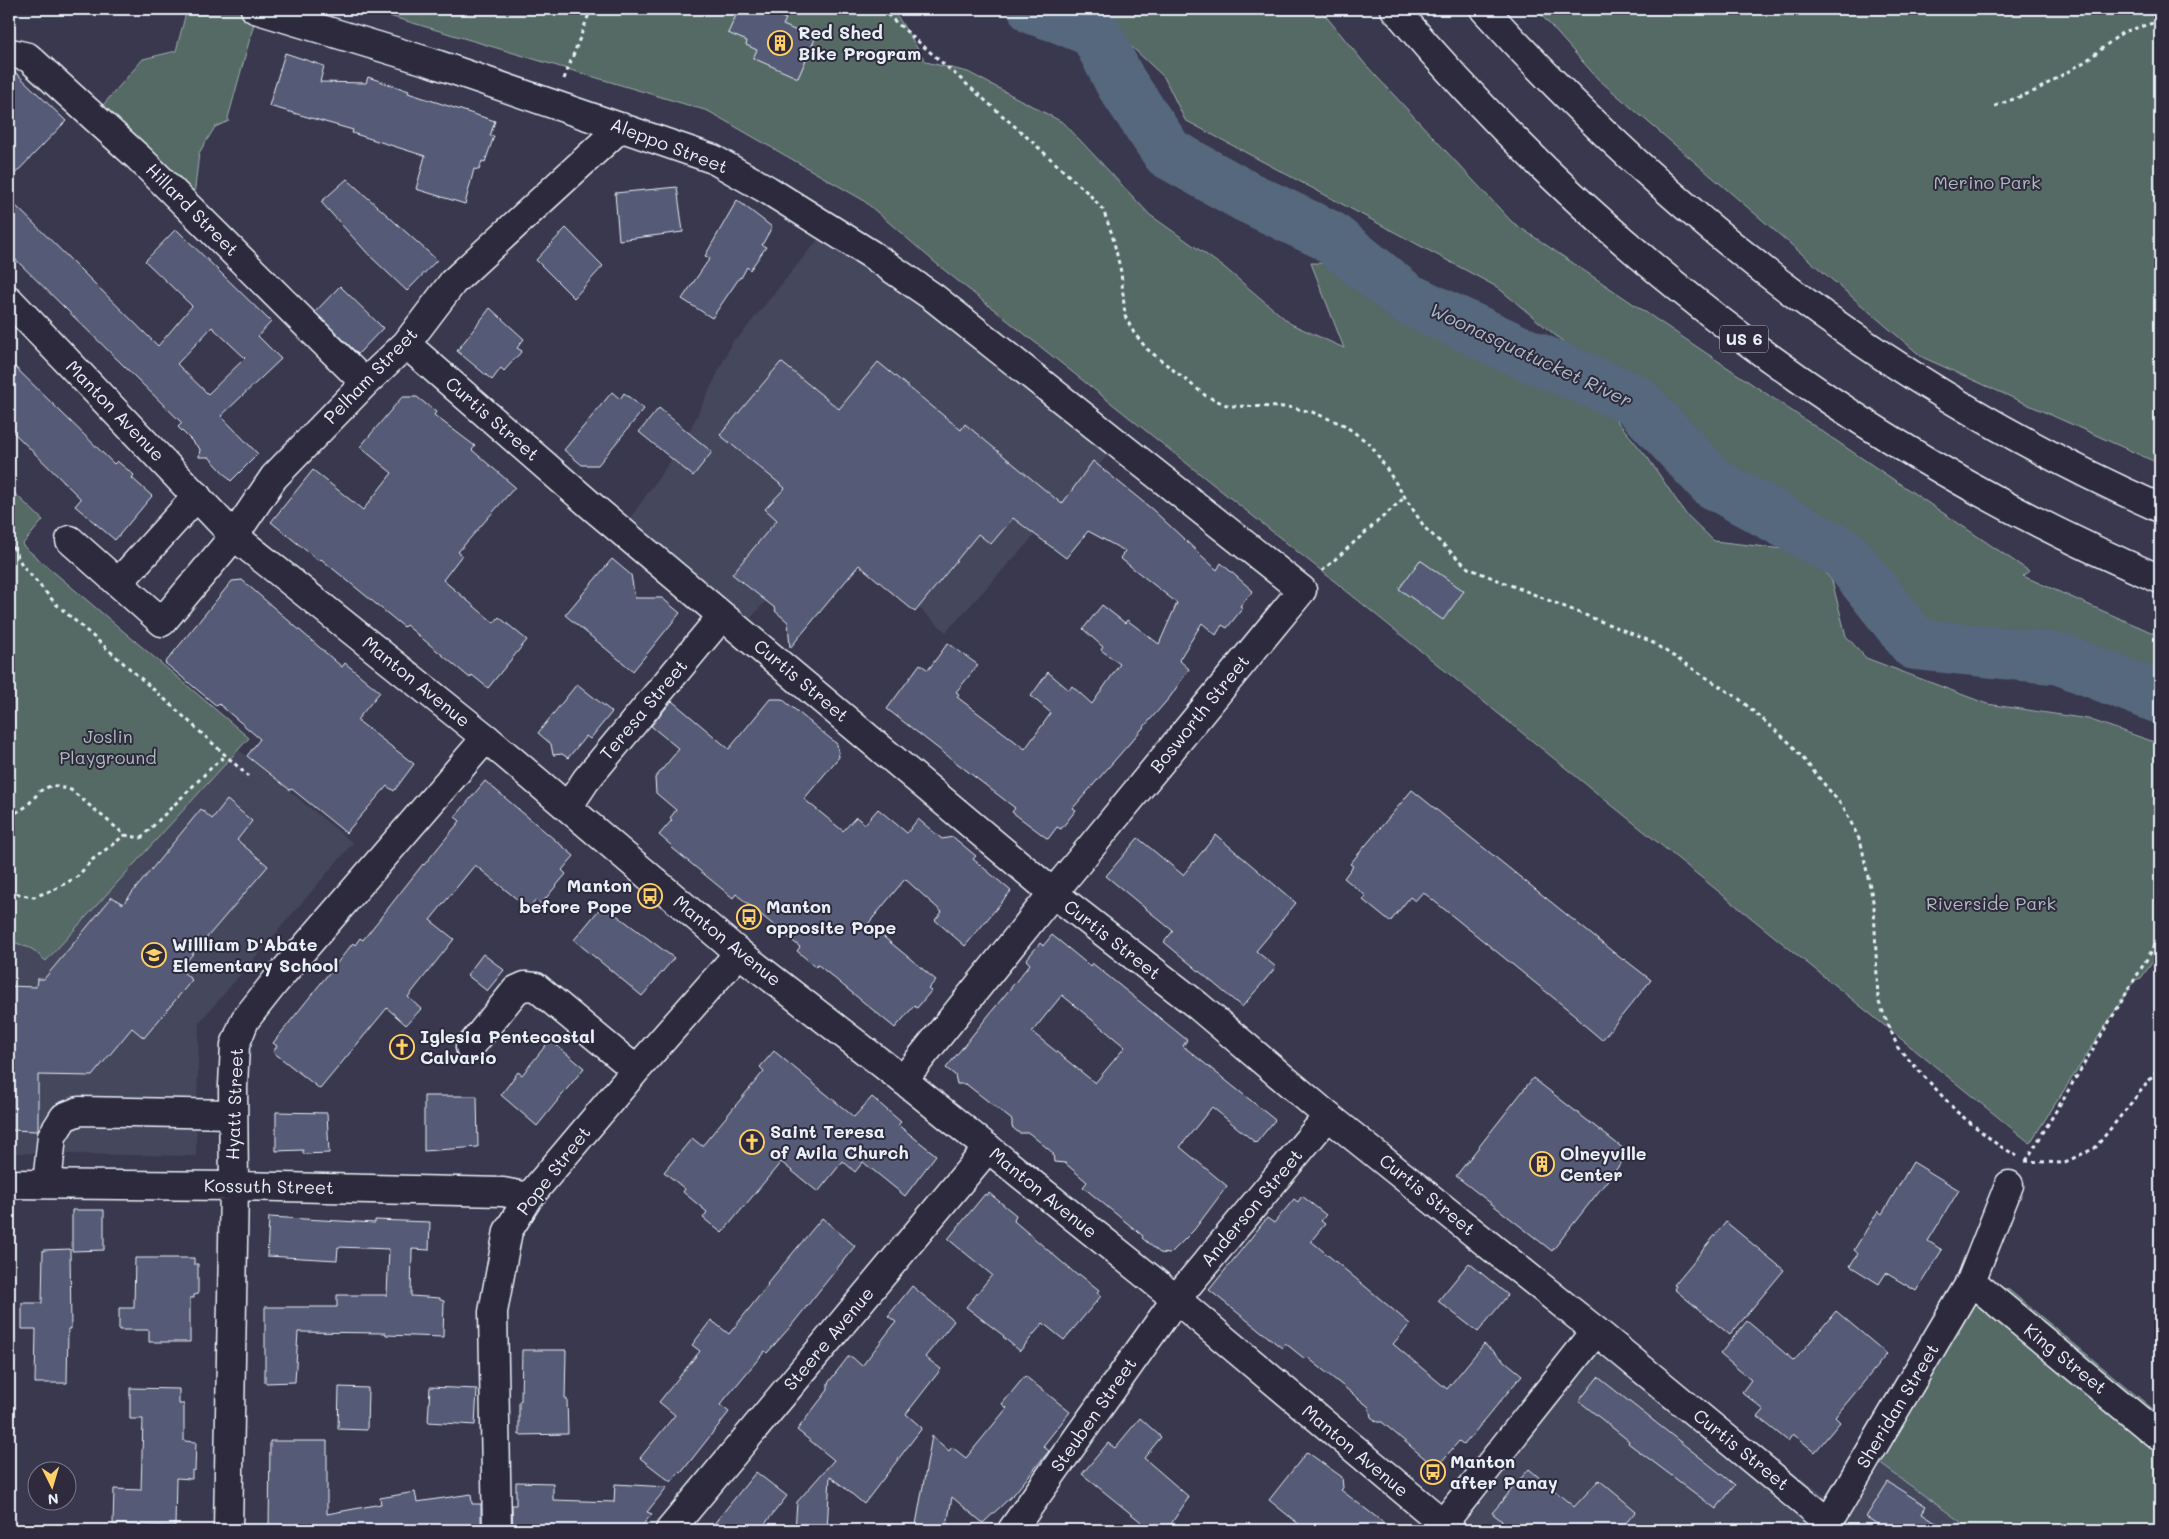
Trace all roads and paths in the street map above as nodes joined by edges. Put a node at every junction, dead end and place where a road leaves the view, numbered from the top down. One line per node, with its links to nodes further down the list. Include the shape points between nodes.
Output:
1 (255, 9): 10 (main road, Aleppo Street, via 430,62)
2 (591, 9): 10 (path)
3 (881, 9): 17 (path, via 1028,138 1103,210 1119,262 1125,316 1147,349 1206,396 1229,406 1288,407 1312,412 1344,425 1371,445)
4 (1391, 9): 8 (main road)
5 (1395, 9): 8 (main road, US 6)
6 (1484, 9): 18 (main road, via 1554,86 1630,158 1790,292 1964,408 2055,458)
7 (2160, 21): 11 (path, via 2123,32 2086,61 2035,91)
8 (1416, 33): 22 (main road, US 6, via 1508,132 1606,225 1766,356 1863,422 1957,478 2052,529)
9 (9, 55): 15 (main road, Hillard Street, via 28,57 139,158)
10 (553, 105): 12 (main road, Aleppo Street)
11 (1995, 106)
12 (621, 127): 14 (main road, Pelham Street, via 453,282); 24 (main road, Aleppo Street, via 713,159 872,255 933,297)
13 (9, 300): 16 (main road, Manton Avenue)
14 (406, 344): 15 (main road, Pelham Street); 25 (main road, Curtis Street)
15 (365, 383): 20 (main road, Pelham Street, via 274,477)
16 (197, 496): 20 (main road, Manton Avenue); 23 (main road)
17 (1404, 498): 24 (path); 43 (path, via 1425,528 1468,568 1650,641 1738,698 1791,744 1844,808 1861,843 1874,906 1878,1000 1898,1048 1957,1112 1998,1145)
18 (2160, 508)
19 (9, 531): 27 (path, via 22,565 56,604)
20 (234, 536): 23 (main road, Pelham Street, via 162,622); 26 (main road, Manton Avenue)
21 (70, 540): 23 (main road)
22 (2160, 578)
23 (119, 582)
24 (1302, 590): 33 (main road, Bosworth Street)
25 (722, 616): 29 (main road, Teresa Street); 33 (main road, Curtis Street)
26 (486, 738): 29 (main road, Manton Avenue); 40 (main road, Hyatt Street, via 281,974 245,1020 235,1045)
27 (226, 756): 28 (path); 31 (path, via 212,766 141,838)
28 (248, 776)
29 (568, 806): 35 (main road, Manton Avenue)
30 (9, 817): 31 (path, via 27,806 40,791 52,786 71,790)
31 (124, 835): 32 (path, via 92,860 77,877 55,889 34,897)
32 (9, 890)
33 (1053, 893): 39 (main road, Bosworth Street); 41 (main road, Curtis Street, via 1196,1005)
34 (2160, 937): 43 (path)
35 (739, 953): 38 (main road, Pope Street); 39 (main road, Manton Avenue)
36 (470, 1046): 38 (main road, via 516,990 525,986 536,987)
37 (2160, 1068): 43 (path, via 2094,1148 2063,1163)
38 (636, 1070): 48 (main road, Pope Street)
39 (903, 1080): 42 (main road, Manton Avenue)
40 (233, 1114): 45 (main road, via 79,1111 64,1117 52,1136); 47 (main road, Hyatt Street)
41 (1328, 1116): 50 (main road, Anderson Street); 51 (main road, Curtis Street)
42 (988, 1148): 50 (main road, Manton Avenue); 57 (main road, Steere Avenue)
43 (2026, 1161)
44 (9, 1184): 45 (main road, Kossuth Street)
45 (46, 1184): 47 (main road, Kossuth Street)
46 (2009, 1185): 49 (main road, Sheridan Street)
47 (234, 1186): 48 (main road, Kossuth Street, via 503,1192); 55 (main road, Hyatt Street)
48 (529, 1197): 56 (main road, Pope Street, via 508,1231 493,1312)
49 (1971, 1281): 52 (main road, King Street); 54 (main road, Sheridan Street)
50 (1176, 1299): 53 (main road, Manton Avenue); 58 (main road, Steuben Street)
51 (1596, 1331): 53 (main road); 54 (main road, Curtis Street)
52 (2160, 1437)
53 (1446, 1527)
54 (1827, 1527)
55 (228, 1530)
56 (497, 1530)
57 (670, 1530)
58 (1012, 1530)

